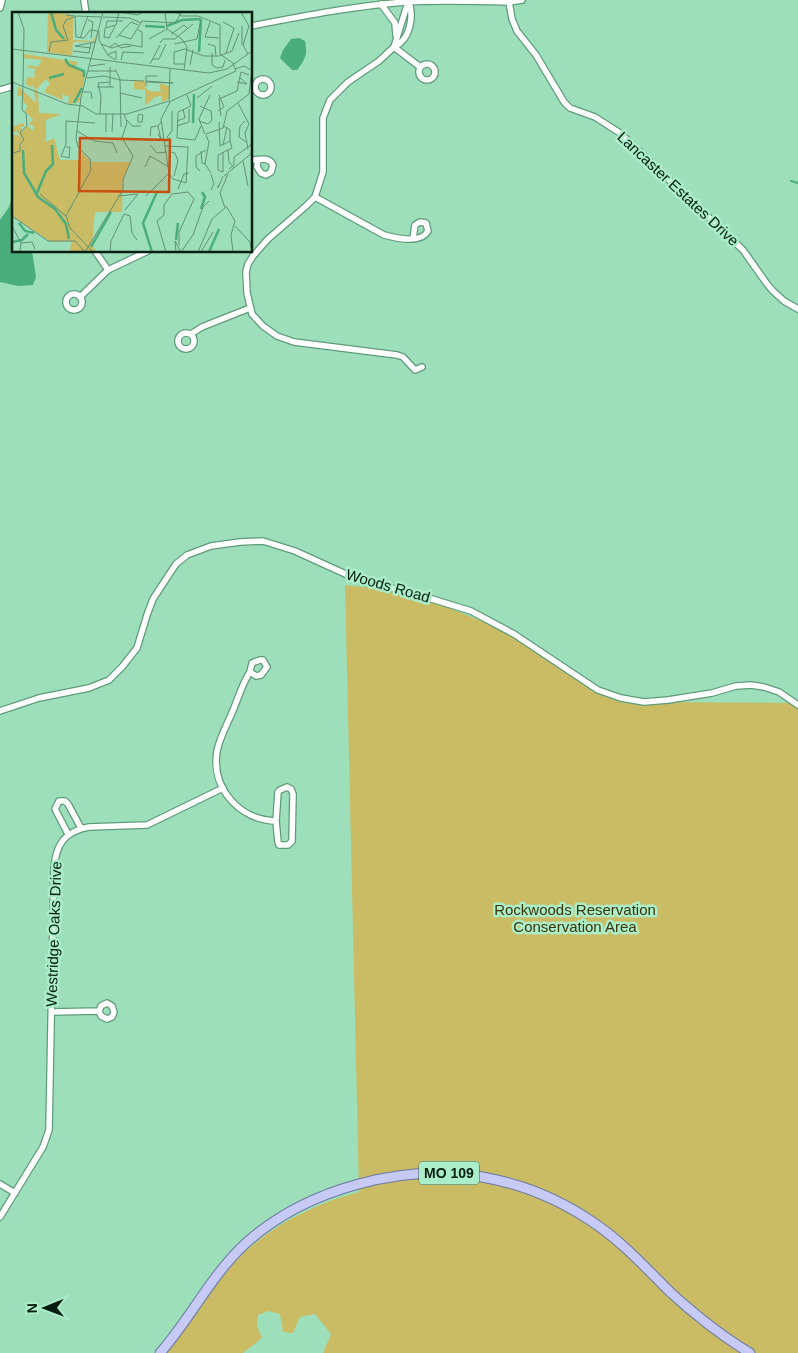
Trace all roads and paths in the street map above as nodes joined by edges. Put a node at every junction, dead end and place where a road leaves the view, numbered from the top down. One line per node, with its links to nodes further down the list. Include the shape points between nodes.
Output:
1 (2, 0): 7 (street)
2 (84, 0): 8 (street)
3 (522, 0): 5 (street)
4 (408, 1): 5 (street); 6 (street); 10 (street); 11 (street, via 411,21 406,37)
5 (509, 2): 22 (street, Lancaster Estates Drive, via 517,31 536,55 564,102 620,133 743,250 774,292)
6 (381, 4): 9 (street); 10 (street, via 395,24)
7 (0, 8)
8 (86, 11)
9 (252, 26)
10 (397, 37): 11 (street)
11 (394, 47): 12 (street); 15 (street, via 330,100 323,118 323,172)
12 (420, 67)
13 (261, 159): 14 (street)
14 (252, 160)
15 (315, 197): 16 (street, via 379,233); 21 (street, via 268,239 248,264 246,287)
16 (413, 238): 16 (street, via 413,227 420,222 426,224 427,234)
17 (96, 252): 19 (street)
18 (146, 252): 19 (street)
19 (108, 270): 20 (street)
20 (80, 297)
21 (250, 308): 23 (street); 24 (street, via 262,326 284,340 397,355 415,370)
22 (798, 308)
23 (191, 334)
24 (422, 367)
25 (250, 672): 28 (street, via 218,748 216,765)
26 (798, 705): 27 (street, Woods Road, via 779,692 751,685 668,700 644,702 621,698 598,690 514,634 471,612 363,582 295,551 264,541 211,546 187,555 176,564 153,599 137,648 110,680)
27 (0, 711)
28 (222, 788): 29 (street, via 239,808 259,818); 30 (street, via 147,825)
29 (276, 821): 29 (street, via 278,842 288,846 292,841 293,794 287,787 278,792)
30 (81, 828): 31 (street); 31 (street, via 68,804 59,801 55,810)
31 (68, 834): 33 (street, Westridge Oaks Drive, via 58,849 54,868)
32 (99, 1011): 33 (street)
33 (52, 1012): 35 (street, Westridge Oaks Drive, via 49,1130 43,1147)
34 (0, 1184): 35 (street)
35 (15, 1193): 37 (street, Westridge Oaks Drive)
36 (0, 1202): 37 (street)
37 (6, 1206): 38 (street, Westridge Oaks Drive)
38 (0, 1217)
39 (160, 1353): 40 (main road, MO 109, via 223,1267 247,1242 276,1220 317,1199 360,1184 416,1174 451,1174 483,1177 518,1186 548,1196 582,1215 610,1236 705,1322)
40 (750, 1353)

